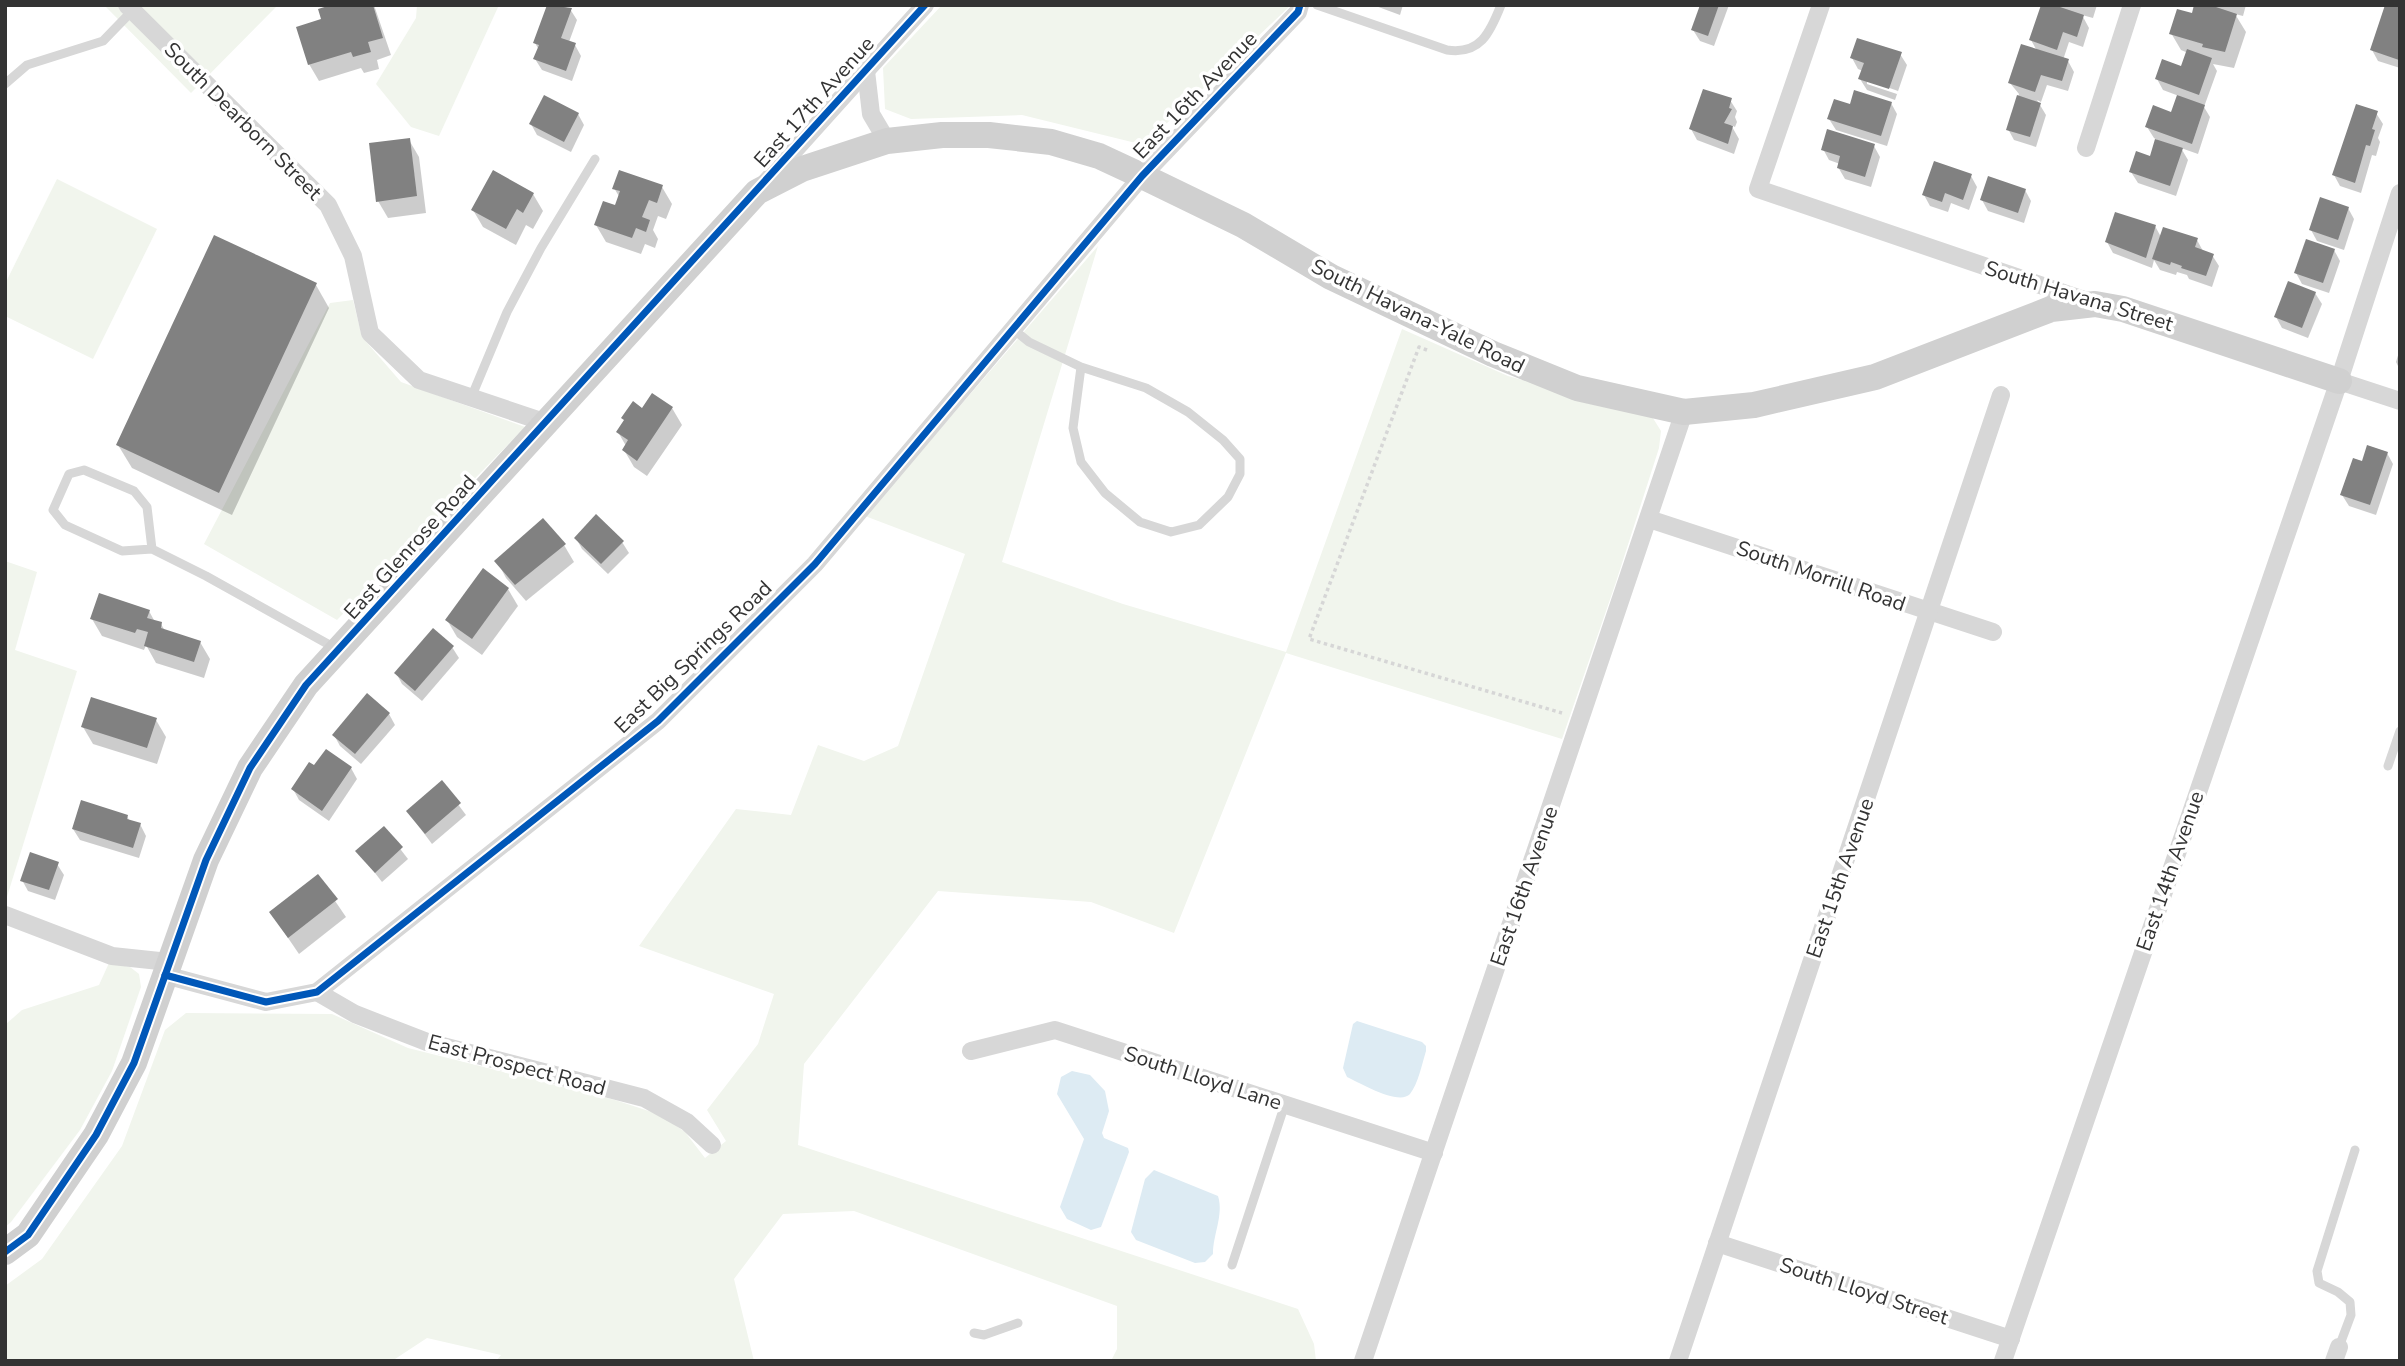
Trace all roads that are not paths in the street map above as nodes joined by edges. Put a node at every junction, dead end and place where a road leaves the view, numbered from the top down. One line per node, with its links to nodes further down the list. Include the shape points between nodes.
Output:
1 (925, 5): 8 (street, East 17th Avenue)
2 (1300, 5): 13 (street, East 16th Avenue)
3 (1317, 5): 4 (lane, via 1461,52 1474,48 1486,34)
4 (1501, 5)
5 (1821, 5): 16 (street, South Havana Street, via 1758,189)
6 (2132, 5): 11 (street)
7 (129, 8): 9 (lane, via 103,41 27,65); 21 (street, South Dearborn Street, via 328,205 353,256 370,334 419,380)
8 (866, 71): 10 (street, East 17th Avenue, via 871,114); 14 (street, East 17th Avenue)
9 (5, 84)
10 (887, 141): 13 (street, South Havana-Yale Road, via 989,135 1051,142 1099,156); 14 (street, South Havana-Yale Road, via 813,165)
11 (2085, 148)
12 (595, 159): 21 (lane, via 507,312)
13 (1142, 176): 17 (street, East Big Springs Road); 23 (street, South Havana-Yale Road, via 1243,225 1331,277 1493,354 1577,388)
14 (757, 192): 24 (street, East Glenrose Road)
15 (2400, 193): 19 (street, East 14th Avenue)
16 (2095, 304): 19 (street, South Havana Street, via 2136,313); 23 (street, South Havana-Yale Road, via 2051,309 1875,377 1754,405)
17 (1013, 329): 18 (lane, via 1029,342); 34 (street, East Big Springs Road, via 815,564 658,721)
18 (1081, 367): 18 (lane, via 1073,428 1081,462 1105,493 1140,522 1171,532 1199,525 1227,497 1240,474 1240,459 1188,412 1146,388)
19 (2339, 381): 22 (street, South Havana Street); 45 (street, East 14th Avenue)
20 (2001, 395): 27 (street, East 15th Avenue)
21 (471, 398): 24 (street, South Dearborn Street)
22 (2400, 401)
23 (1684, 412): 25 (street, East 16th Avenue)
24 (547, 423): 29 (street, East Glenrose Road)
25 (1649, 519): 27 (street, South Morrill Road); 39 (street, East 16th Avenue)
26 (152, 549): 26 (lane, via 122,551 65,525 53,510 69,474 84,470 134,491 148,507); 29 (lane)
27 (1930, 613): 28 (street, South Morrill Road); 40 (street, East 15th Avenue)
28 (1993, 632)
29 (339, 650): 33 (street, East Glenrose Road, via 306,685 250,768 206,860)
30 (2400, 731): 31 (lane)
31 (2388, 766)
32 (5, 915): 33 (street, East Big Springs Road, via 112,957)
33 (167, 969): 34 (street, East Big Springs Road, via 266,1002); 41 (street, East Glenrose Road, via 134,1063 96,1135 28,1235)
34 (317, 992): 37 (street, East Prospect Road, via 355,1014 428,1042 644,1098 687,1122)
35 (971, 1051): 36 (street, South Lloyd Lane, via 1055,1030)
36 (1284, 1104): 39 (street, South Lloyd Lane); 42 (lane)
37 (712, 1145)
38 (2355, 1150): 46 (lane, via 2317,1271 2319,1283 2350,1302 2351,1315)
39 (1434, 1153): 47 (street, East 16th Avenue)
40 (1717, 1243): 45 (street, South Lloyd Street); 48 (street, East 15th Avenue)
41 (5, 1252)
42 (1231, 1265)
43 (1018, 1323): 44 (lane, via 984,1335)
44 (974, 1333)
45 (2011, 1339): 49 (street, East 14th Avenue)
46 (2336, 1354)
47 (1363, 1361)
48 (1678, 1361)
49 (2003, 1361)

